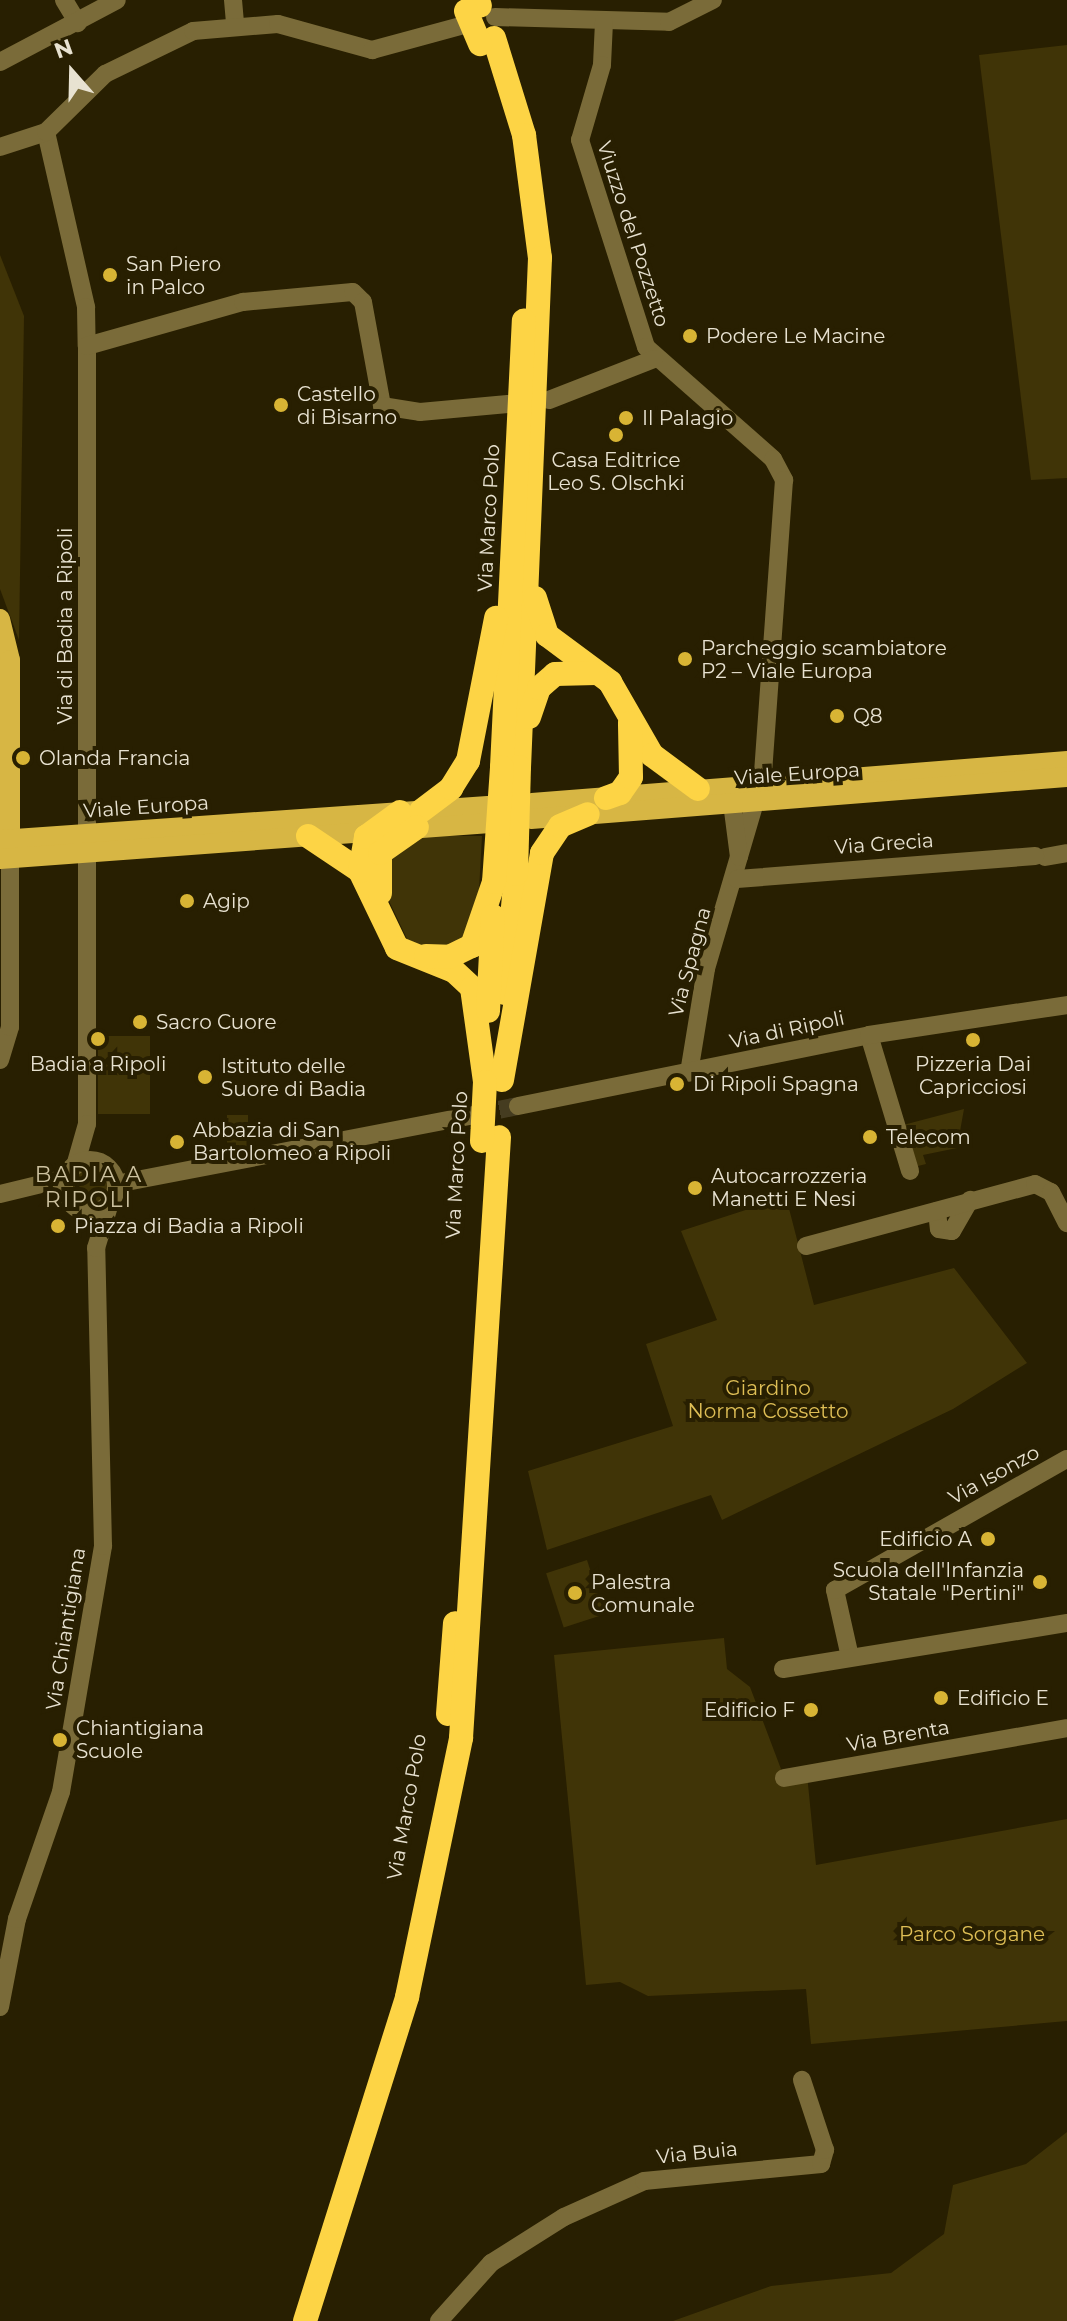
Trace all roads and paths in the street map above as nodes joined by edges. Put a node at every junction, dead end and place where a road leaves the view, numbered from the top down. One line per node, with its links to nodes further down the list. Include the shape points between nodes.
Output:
1 (64, 0): 7 (street)
2 (117, 0): 7 (street)
3 (233, 0): 8 (street)
4 (713, 0): 6 (street, via 669,22)
5 (477, 18): 6 (street); 8 (street, via 368,50 284,25); 16 (highway, Via Marco Polo, via 524,135 539,236)
6 (604, 22): 13 (street, Viuzzo del Pozzetto, via 602,65 580,140)
7 (78, 23): 9 (street)
8 (235, 24): 10 (street, via 193,31 131,58)
9 (0, 62)
10 (46, 132): 11 (street); 12 (street, Via di Badia a Ripoli, via 86,307)
11 (0, 147)
12 (87, 346): 15 (street, via 243,302 353,292 363,302 382,406 420,412); 32 (street, Via di Badia a Ripoli)
13 (654, 359): 14 (street); 24 (street, Viuzzo del Pozzetto, via 718,405 773,459 784,480 775,682)
14 (549, 400)
15 (508, 404)
16 (520, 540): 18 (highway, via 541,626); 21 (highway, Via Marco Polo); 29 (highway, via 468,761 451,788)
17 (0, 619): 33 (main road, via 10,660)
18 (602, 675): 19 (highway); 21 (highway, via 567,669 544,683)
19 (630, 720): 23 (highway, via 661,766); 25 (highway, via 631,777 620,793)
20 (1067, 761): 24 (main road, Viale Europa)
21 (510, 767): 37 (highway, Via Marco Polo, bridge)
22 (1067, 777): 24 (main road, Viale Europa)
23 (698, 789): 24 (main road, Viale Europa); 25 (main road, Viale Europa)
24 (759, 793): 26 (main road, Viale Europa); 36 (street, Via Spagna)
25 (606, 798): 28 (main road, Viale Europa, via 532,811)
26 (727, 803): 28 (main road, Viale Europa); 36 (street, Via Spagna)
27 (487, 814): 29 (main road, Viale Europa)
28 (588, 814): 42 (highway, via 560,826 542,853)
29 (412, 816): 30 (highway); 32 (main road, Viale Europa); 37 (highway, via 383,849 375,874 392,922 414,951 440,958 472,946)
30 (373, 830): 31 (main road, Viale Europa); 35 (highway, via 361,848)
31 (308, 836): 32 (main road, Viale Europa); 35 (highway)
32 (88, 844): 33 (main road, Viale Europa); 45 (street, Via di Badia a Ripoli)
33 (5, 850): 40 (street)
34 (1067, 853): 36 (street, Via Grecia)
35 (360, 871): 42 (highway, via 397,948 454,971 472,988)
36 (738, 872): 41 (street, Via Spagna, via 706,969)
37 (505, 878): 42 (highway, Via Marco Polo)
38 (1067, 1005): 39 (street, Via di Ripoli)
39 (869, 1035): 41 (street, Via di Ripoli); 48 (street)
40 (2, 1054)
41 (689, 1073): 43 (street, Via di Ripoli)
42 (494, 1081): 46 (highway, Via Marco Polo)
43 (518, 1106)
44 (473, 1115): 50 (street)
45 (87, 1124): 47 (street, Via di Badia a Ripoli); 49 (street, Via di Badia a Ripoli)
46 (490, 1139): 66 (highway, Via Marco Polo, via 444,1742 392,1987); 67 (highway, Via Marco Polo, via 461,1738 407,1997)
47 (105, 1166): 49 (street); 50 (street)
48 (910, 1171)
49 (70, 1172): 51 (street); 54 (street)
50 (116, 1184): 53 (street)
51 (36, 1190): 52 (street); 54 (street)
52 (0, 1194)
53 (110, 1203): 54 (street, via 92,1212); 57 (street, Via Chiantigiana)
54 (74, 1206): 57 (street, Via Chiantigiana)
55 (1067, 1223): 56 (street, via 1040,1184)
56 (806, 1246)
57 (96, 1248): 64 (street, Via Chiantigiana, via 103,1546 61,1792 17,1919)
58 (1067, 1459): 60 (street, Via Isonzo, via 835,1590)
59 (1067, 1623): 60 (street)
60 (850, 1657): 61 (street)
61 (783, 1669)
62 (1067, 1728): 63 (street, Via Brenta)
63 (784, 1778)
64 (0, 2007)
65 (802, 2080): 68 (street, Via Buia, via 825,2150 821,2164 644,2181 564,2217 491,2263)
66 (288, 2321)
67 (305, 2321)
68 (439, 2321)

